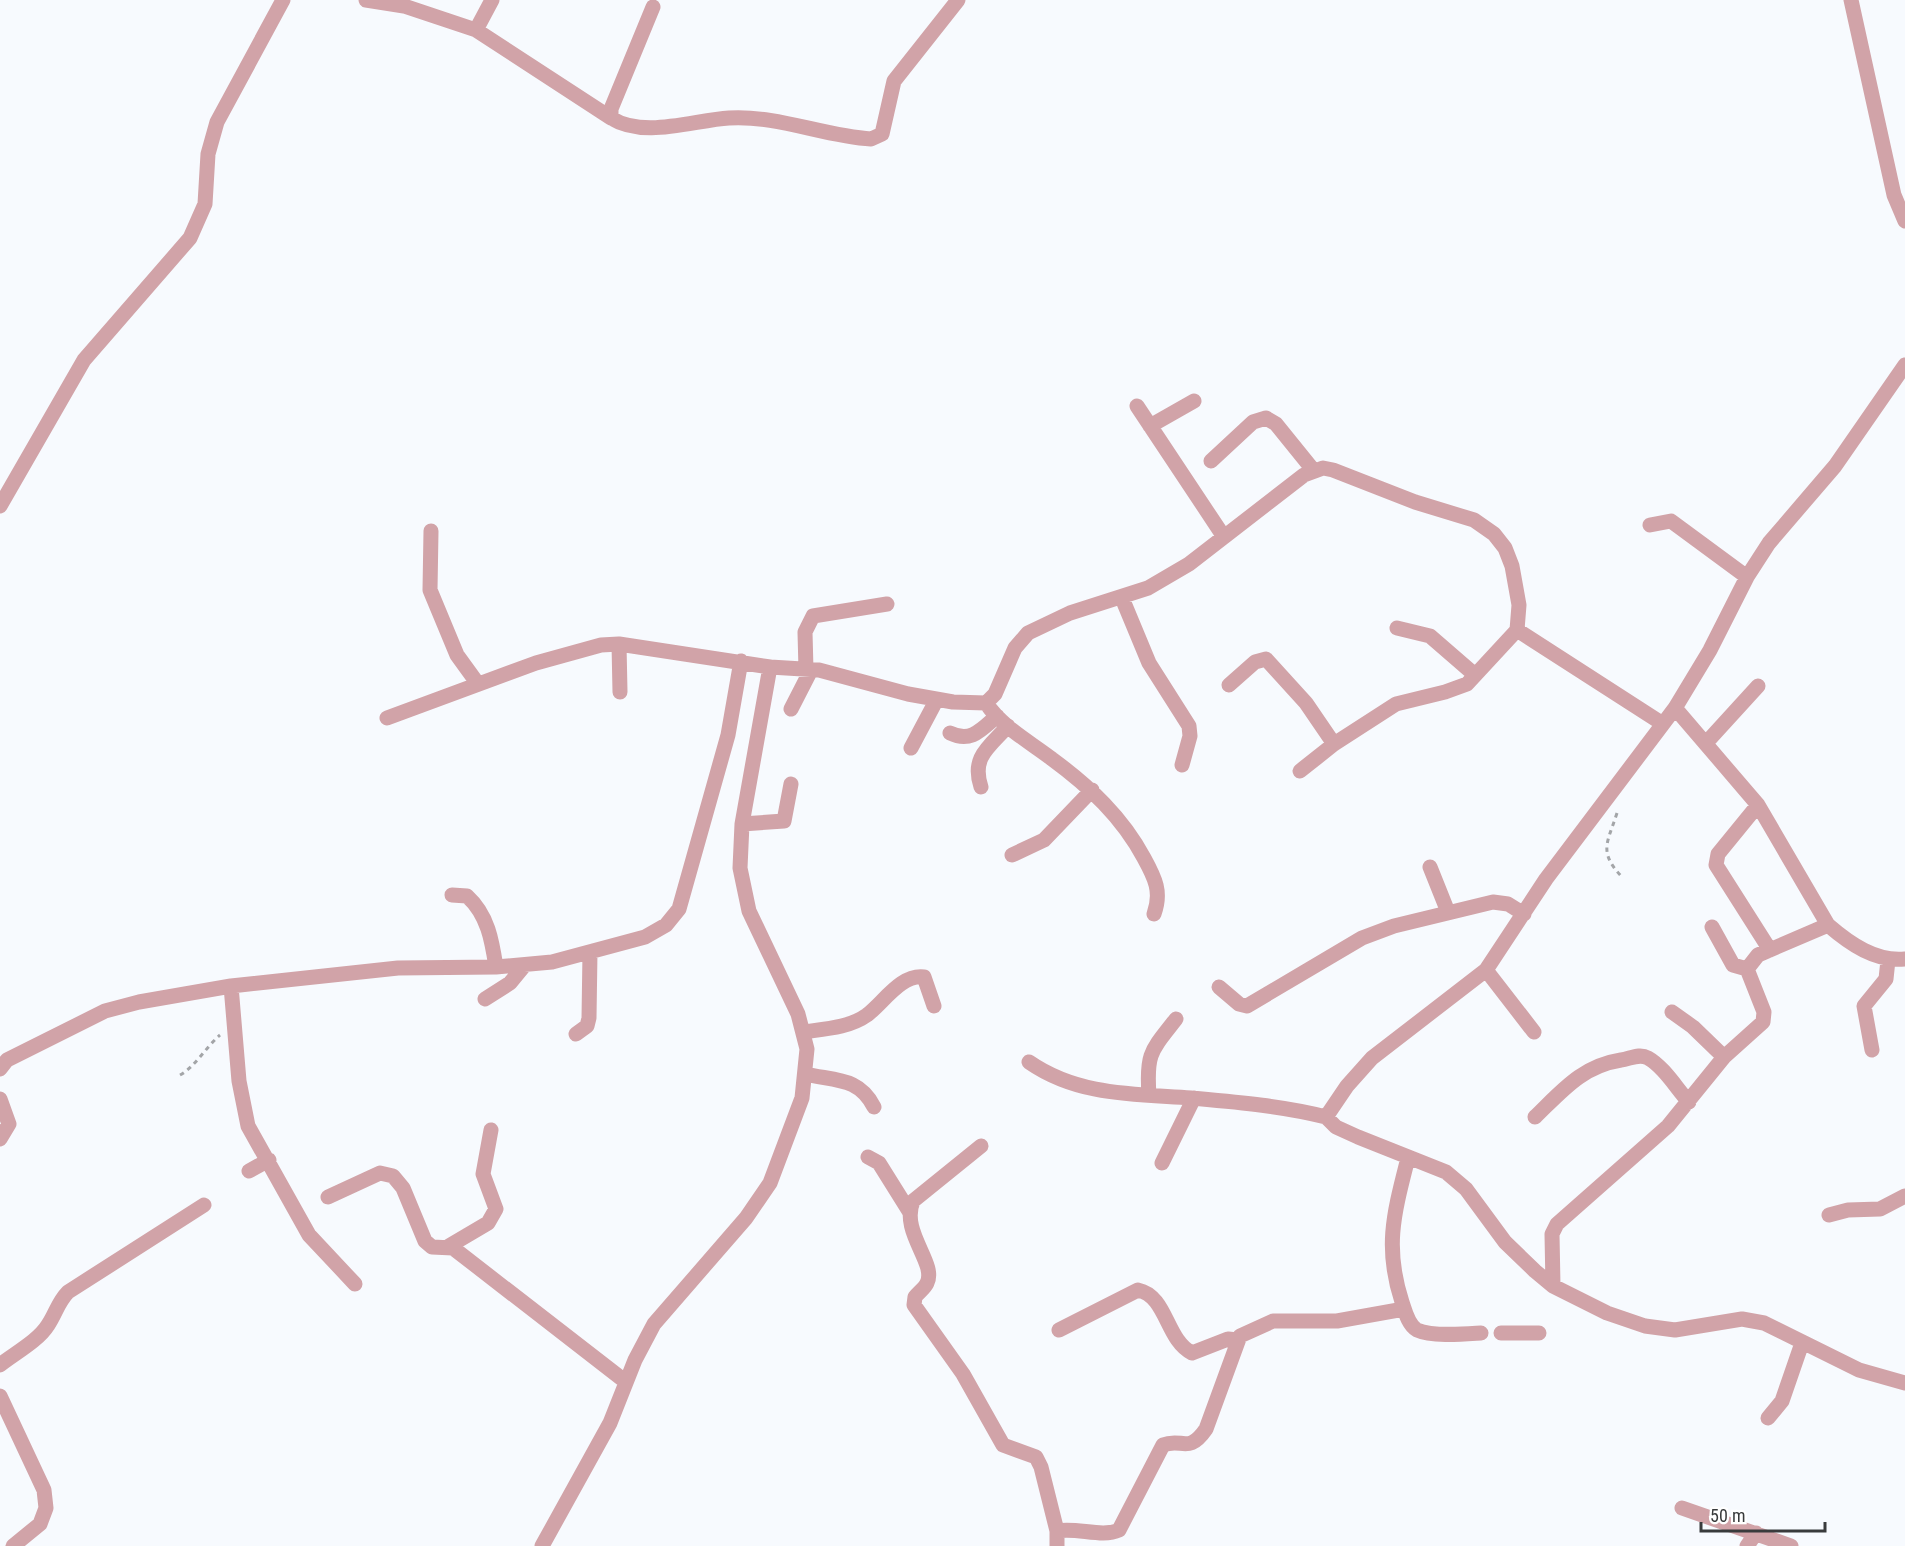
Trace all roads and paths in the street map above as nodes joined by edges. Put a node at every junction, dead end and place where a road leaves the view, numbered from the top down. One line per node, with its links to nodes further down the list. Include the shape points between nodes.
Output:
1 (283, 0): 16 (street, via 217,122 208,154 205,204 190,238 84,360)
2 (366, 0): 7 (street, via 404,6)
3 (492, 0): 7 (street)
4 (958, 0): 8 (street, via 894,81 885,127 879,138 860,139 777,122 732,118 646,126)
5 (1851, 0): 9 (street, via 1894,195)
6 (653, 7): 8 (street, via 616,95)
7 (476, 30): 8 (street)
8 (611, 118)
9 (1905, 221)
10 (1905, 365): 20 (street, via 1835,466 1769,543)
11 (1194, 401): 13 (street)
12 (1137, 406): 13 (street)
13 (1149, 426): 19 (street)
14 (1211, 462): 15 (street, via 1253,422 1266,418 1276,424)
15 (1314, 471): 19 (street, via 1292,483); 24 (street, via 1333,471 1483,525 1505,548 1512,566 1519,605)
16 (0, 506)
17 (1650, 525): 20 (street, via 1671,521)
18 (431, 531): 29 (street, via 430,590 457,655)
19 (1224, 537): 21 (street, via 1163,580)
20 (1747, 577): 35 (street)
21 (1122, 598): 34 (street, via 1070,613 1028,633 1015,648 995,694); 44 (street, via 1149,663 1189,726)
22 (887, 604): 27 (street, via 813,616 806,625)
23 (1397, 628): 28 (street, via 1430,636)
24 (1517, 630): 28 (street); 39 (street)
25 (619, 644): 26 (street); 29 (street, via 601,645 536,663); 32 (street)
26 (754, 663): 27 (street); 51 (street); 62 (street, via 728,735 679,909 666,925 645,937)
27 (808, 670): 33 (street); 36 (street)
28 (1475, 675): 42 (street, via 1459,688 1396,704)
29 (478, 684): 37 (street)
30 (1229, 685): 42 (street, via 1255,662 1266,659 1306,703)
31 (1758, 687): 41 (street)
32 (620, 692)
33 (938, 699): 34 (street); 43 (street)
34 (986, 703): 38 (street)
35 (1675, 708): 39 (street); 41 (street)
36 (791, 709)
37 (387, 718)
38 (1002, 721): 40 (street, via 972,736 960,738); 47 (street, via 978,762 976,772); 48 (street)
39 (1663, 724): 58 (street, via 1559,861)
40 (950, 733)
41 (1706, 743): 50 (street)
42 (1334, 744): 45 (street)
43 (911, 748)
44 (1182, 765)
45 (1300, 771)
46 (791, 784): 51 (street, via 784,821)
47 (981, 787)
48 (1092, 790): 52 (street, via 1044,840); 57 (street, via 1134,838 1152,872 1159,899)
49 (1620, 804): 54 (path, via 1606,856)
50 (1758, 805): 59 (street); 61 (street, via 1718,854 1716,865)
51 (742, 824): 76 (street, via 740,868 749,911)
52 (1012, 855)
53 (1430, 867): 56 (street)
54 (1623, 878)
55 (452, 895): 66 (street, via 467,896 484,917 492,937)
56 (1448, 912): 58 (street, via 1502,902); 70 (street, via 1362,938 1247,1006)
57 (1154, 914)
58 (1524, 914): 68 (street)
59 (1828, 925): 61 (street); 64 (street, via 1845,939)
60 (1712, 927): 67 (street, via 1733,965)
61 (1770, 950): 67 (street, via 1758,955)
62 (590, 952): 65 (street); 78 (street, via 589,1018)
63 (1905, 959): 64 (street)
64 (1888, 960): 79 (street, via 1886,979 1864,1006)
65 (524, 966): 66 (street); 71 (street, via 510,983)
66 (496, 967): 69 (street, via 398,968)
67 (1748, 969): 80 (street, via 1765,1017)
68 (1486, 970): 77 (street); 90 (street, via 1372,1058)
69 (231, 986): 75 (street); 82 (street, via 105,1011)
70 (1219, 987)
71 (485, 999)
72 (934, 1006): 76 (street, via 924,977 916,976 858,1021)
73 (1672, 1012): 80 (street)
74 (1176, 1019): 85 (street, via 1148,1060)
75 (234, 1021): 84 (path); 97 (street, via 248,1126)
76 (803, 1032): 83 (street, via 807,1049)
77 (1534, 1032)
78 (576, 1034)
79 (1872, 1050)
80 (1724, 1057): 88 (street)
81 (1029, 1062): 85 (street, via 1048,1075 1084,1089)
82 (1, 1066)
83 (805, 1074): 89 (street, via 856,1085 866,1092); 116 (street, via 802,1098 770,1183 746,1218 654,1324)
84 (180, 1075)
85 (1149, 1095): 86 (street)
86 (1194, 1098): 90 (street); 98 (street)
87 (0, 1099): 93 (street, via 9,1124)
88 (1689, 1102): 91 (street, via 1654,1063 1638,1056 1591,1068 1567,1085); 107 (street, via 1668,1126 1557,1224 1552,1234)
89 (874, 1107)
90 (1326, 1117): 96 (street, via 1336,1127)
91 (1535, 1118)
92 (491, 1130): 105 (street, via 483,1174 496,1209 488,1223)
93 (0, 1139)
94 (981, 1146): 103 (street, via 914,1201)
95 (868, 1157): 103 (street, via 879,1163)
96 (1408, 1158): 107 (street, via 1433,1165 1458,1180 1504,1242); 108 (street, via 1396,1205 1390,1255)
97 (269, 1160): 99 (street); 106 (street, via 309,1235)
98 (1162, 1163)
99 (249, 1171)
100 (328, 1197): 105 (street, via 388,1173 403,1188 425,1241 438,1249)
101 (1905, 1197): 104 (street, via 1880,1209)
102 (204, 1205): 115 (street, via 68,1292 51,1319)
103 (909, 1211): 121 (street, via 909,1222 929,1273 914,1305 963,1374 1003,1445 1036,1457)
104 (1829, 1215)
105 (455, 1249): 116 (street)
106 (355, 1284)
107 (1553, 1286): 114 (street, via 1607,1313 1645,1326 1675,1330 1742,1319 1764,1323)
108 (1404, 1309): 110 (street, via 1411,1324 1420,1331); 113 (street, via 1346,1320 1273,1321)
109 (1059, 1330): 113 (street, via 1138,1290 1155,1300 1181,1344 1192,1353)
110 (1481, 1333)
111 (1501, 1333): 112 (street)
112 (1539, 1334)
113 (1231, 1340): 121 (street, via 1206,1429 1198,1440 1190,1443 1163,1445 1119,1530 1106,1534 1070,1528)
114 (1802, 1342): 117 (street, via 1859,1370); 119 (street, via 1782,1401)
115 (0, 1365)
116 (626, 1382): 124 (street, via 610,1423)
117 (1905, 1383)
118 (0, 1396): 123 (street, via 44,1490 46,1508 40,1524)
119 (1768, 1418)
120 (1682, 1508): 122 (street)
121 (1057, 1538)
122 (1751, 1540): 125 (street)
123 (13, 1546)
124 (542, 1546)
125 (1791, 1546)

